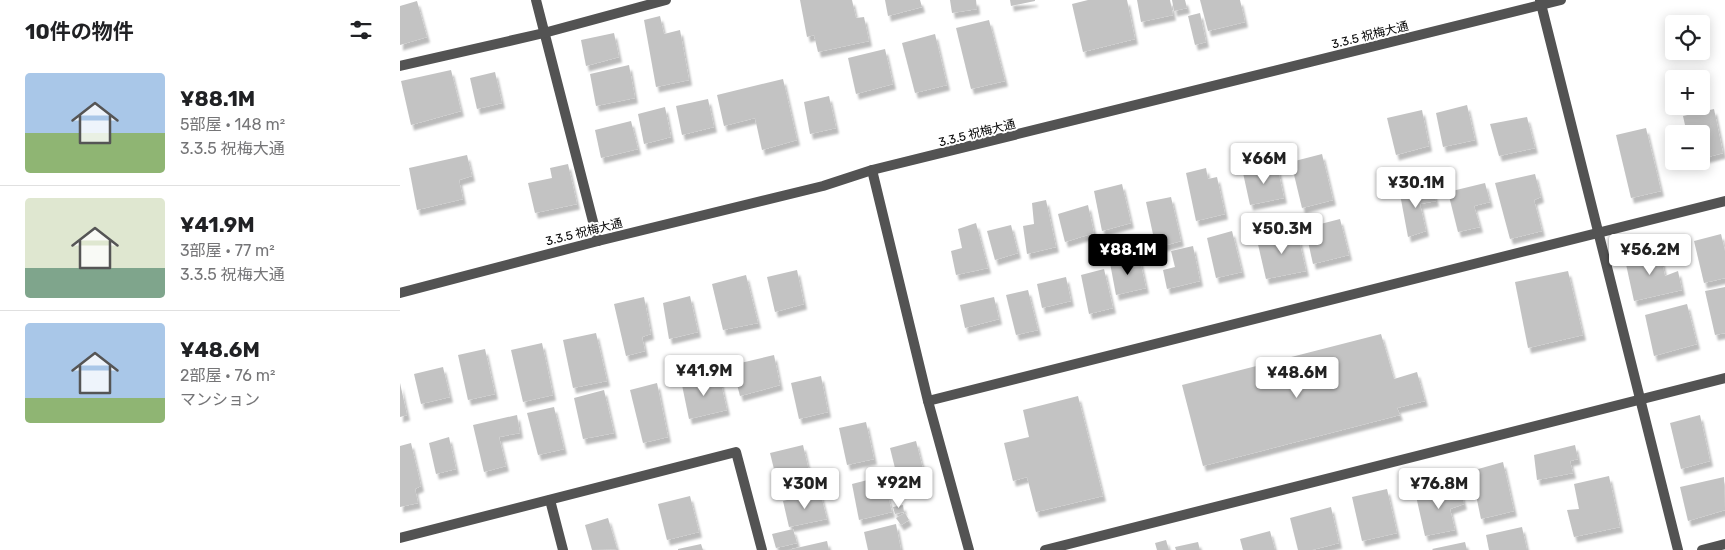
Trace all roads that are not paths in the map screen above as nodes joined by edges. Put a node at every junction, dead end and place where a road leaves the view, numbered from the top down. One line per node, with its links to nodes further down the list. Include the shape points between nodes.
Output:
1 (536, 0): 5 (street)
2 (666, 0): 5 (street)
3 (1561, 0): 4 (street, 3.3.5 祝梅大通)
4 (1540, 2): 7 (street, 3.3.5 祝梅大通); 9 (street)
5 (544, 33): 6 (street); 10 (street)
6 (400, 66)
7 (872, 170): 10 (street, 3.3.5 祝梅大通, via 823,186); 14 (street)
8 (1725, 201): 9 (street)
9 (1599, 234): 13 (street); 14 (street)
10 (598, 241): 11 (street, 3.3.5 祝梅大通)
11 (400, 293)
12 (1725, 378): 13 (street)
13 (1640, 400): 21 (street); 22 (street)
14 (928, 401): 20 (street)
15 (550, 500): 16 (street); 18 (street); 19 (street, via 736,452)
16 (400, 538)
17 (1725, 544): 23 (street)
18 (562, 550)
19 (762, 550)
20 (970, 550)
21 (1045, 550)
22 (1678, 550)
23 (1702, 550)

